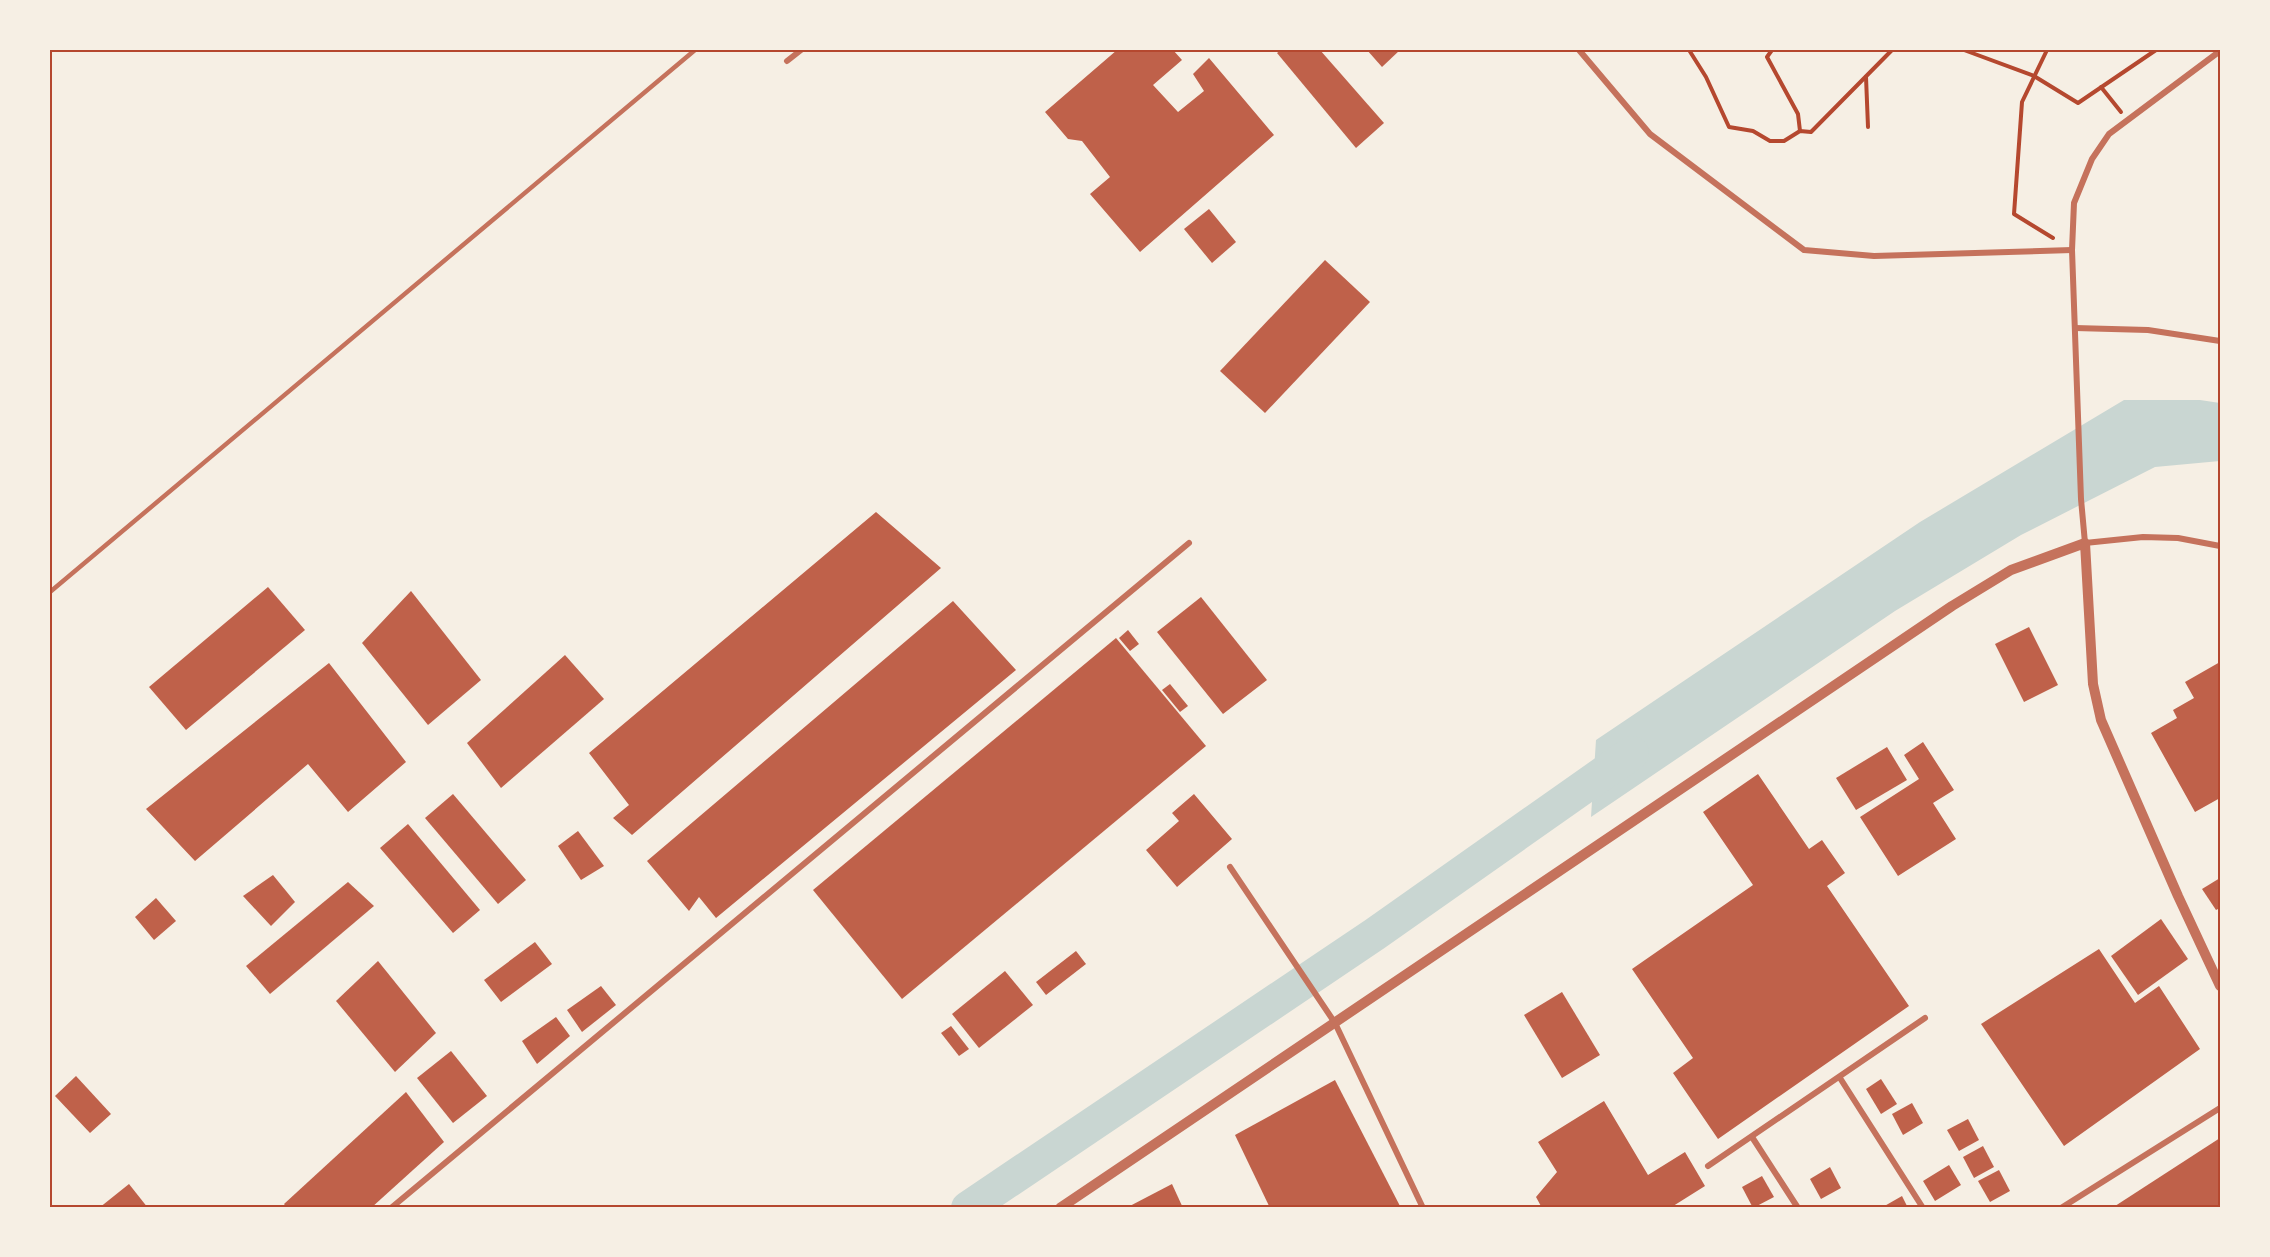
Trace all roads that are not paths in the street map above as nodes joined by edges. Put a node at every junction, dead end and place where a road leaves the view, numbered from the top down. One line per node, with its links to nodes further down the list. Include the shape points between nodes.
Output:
1 (695, 50): 12 (lane)
2 (801, 50): 5 (street)
3 (1579, 50): 6 (street, via 1650,134 1804,250 1874,256)
4 (2220, 51): 6 (street, via 2109,134 2092,159 2074,203)
5 (787, 61)
6 (2072, 250): 7 (street)
7 (2075, 328): 8 (street, via 2148,330); 10 (street)
8 (2220, 341)
9 (1189, 543): 21 (street)
10 (2085, 543): 11 (street, via 2143,537 2178,538); 14 (street, via 2093,684 2101,720); 16 (street, via 2011,570 1952,606)
11 (2220, 546)
12 (50, 592)
13 (1230, 867): 16 (street)
14 (2220, 986)
15 (1925, 1018): 17 (street)
16 (1335, 1023): 22 (street); 23 (street)
17 (1840, 1078): 19 (street); 25 (street)
18 (2220, 1108): 26 (street)
19 (1752, 1137): 20 (street); 24 (street)
20 (1708, 1166)
21 (391, 1208)
22 (1060, 1208)
23 (1423, 1208)
24 (1798, 1208)
25 (1923, 1208)
26 (2061, 1208)

